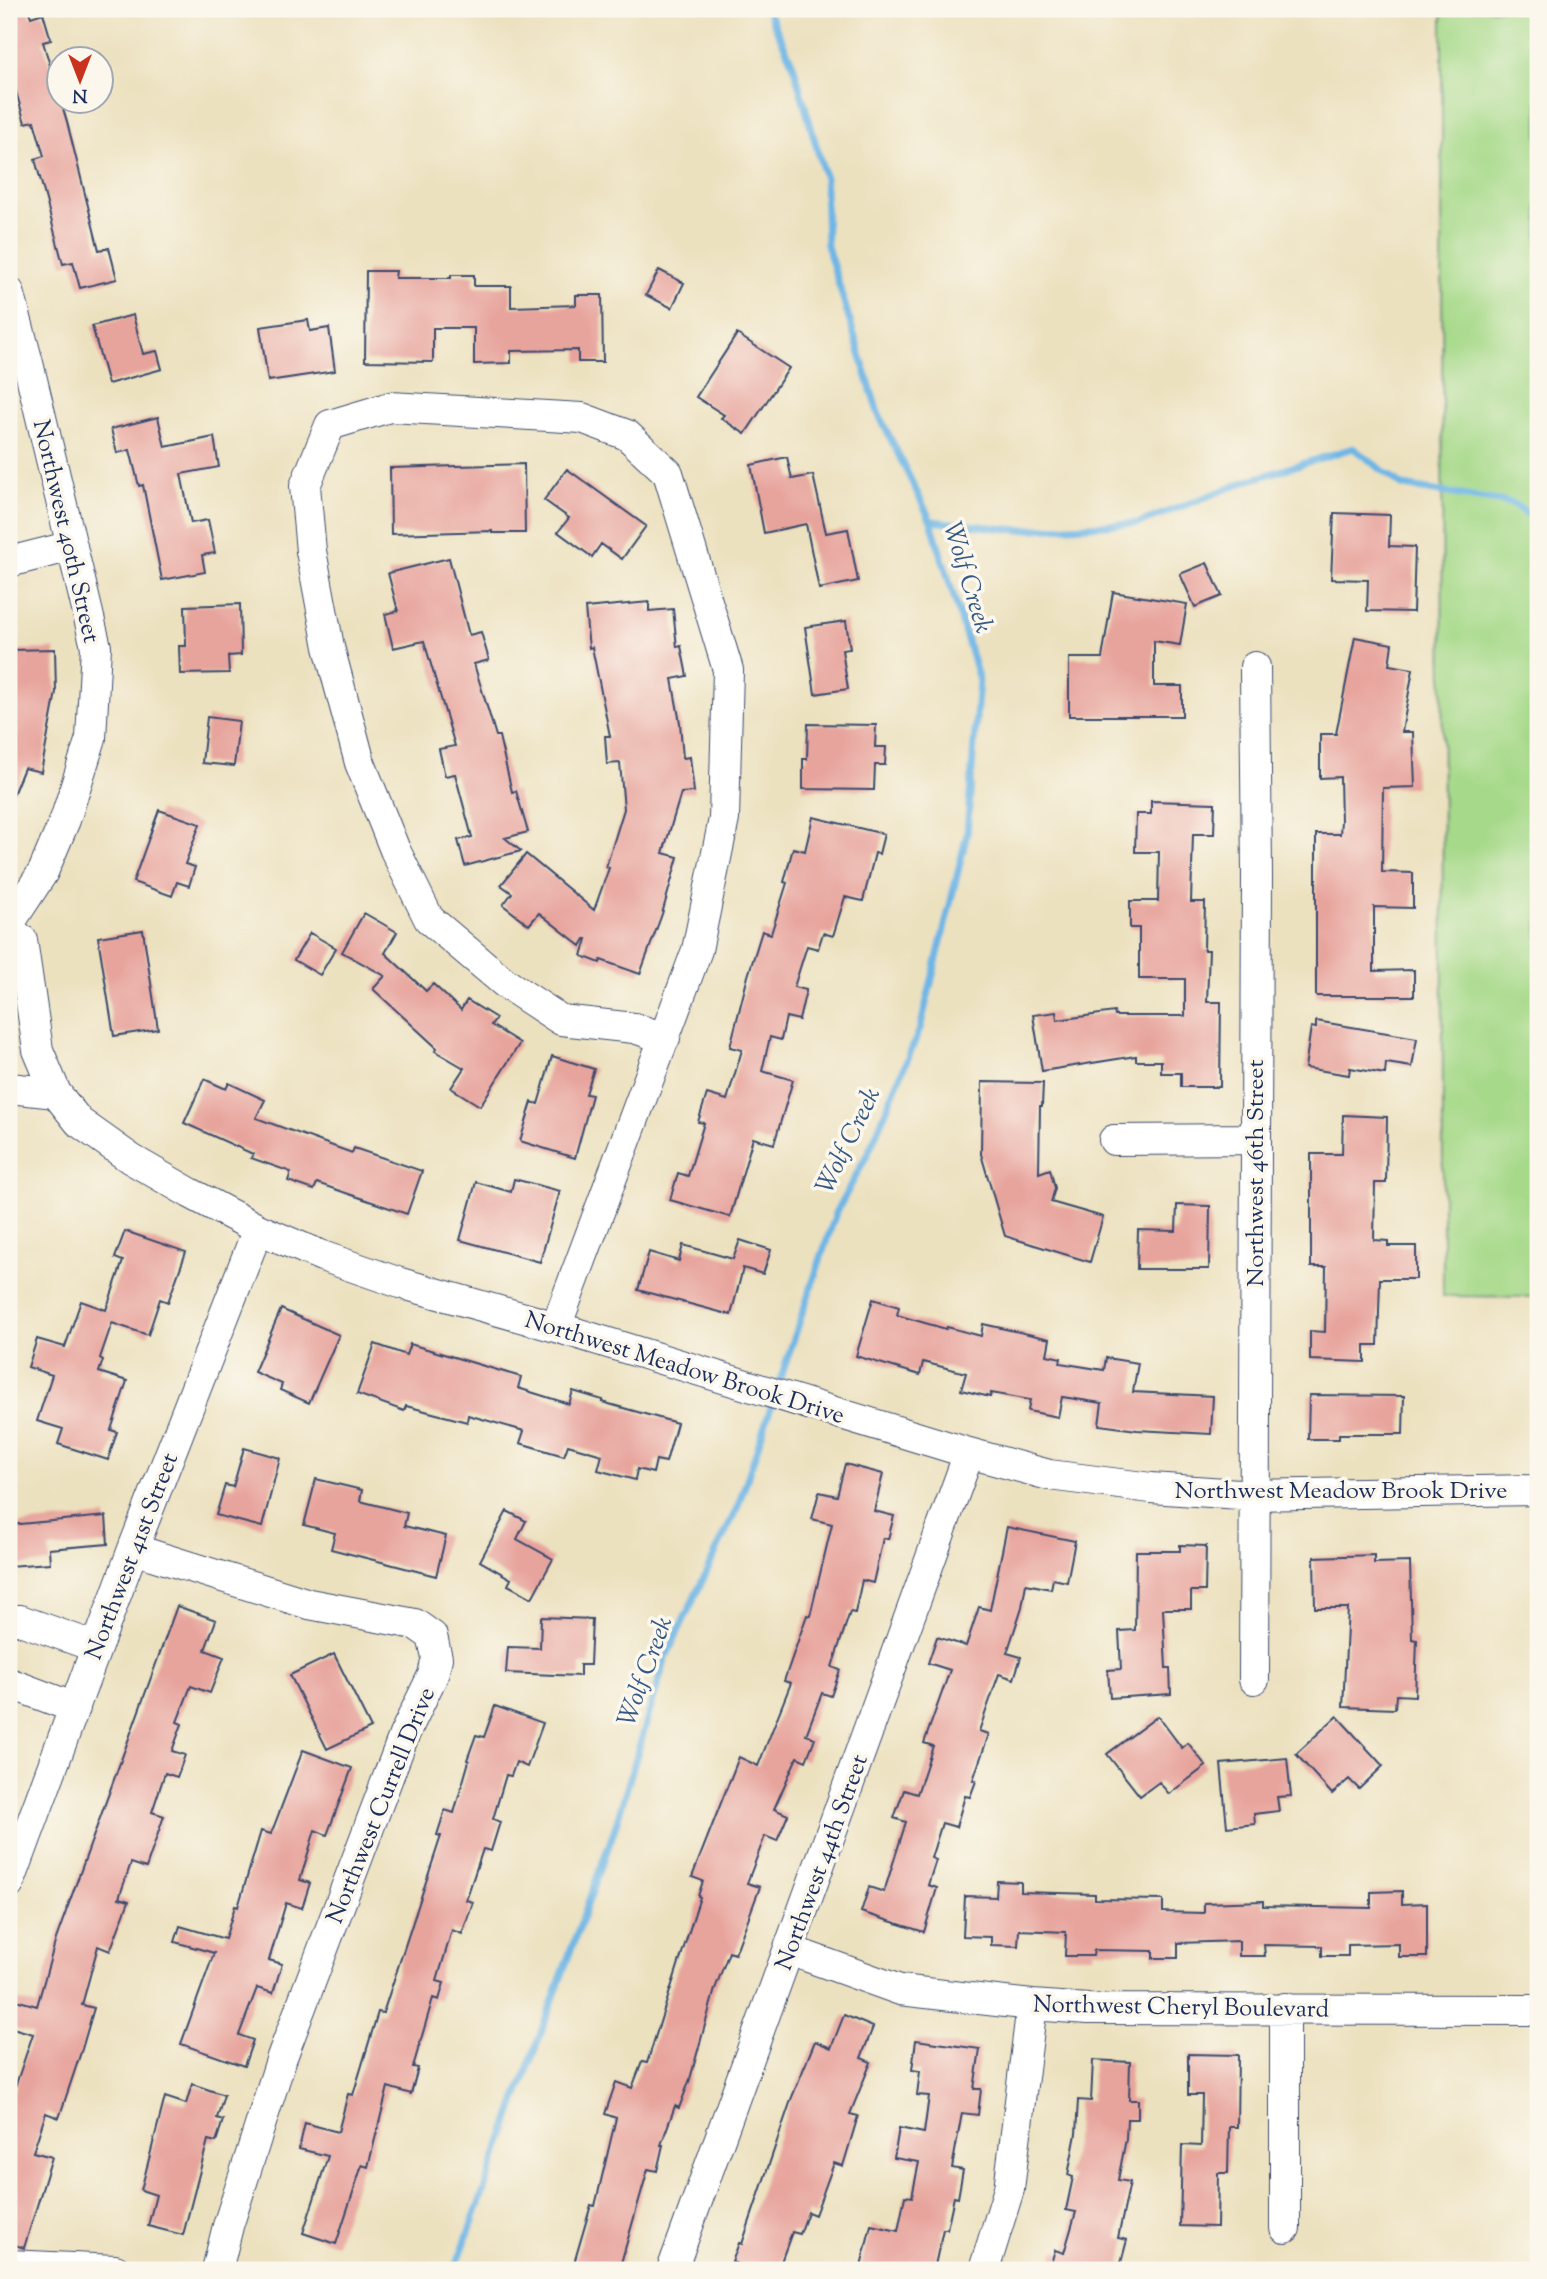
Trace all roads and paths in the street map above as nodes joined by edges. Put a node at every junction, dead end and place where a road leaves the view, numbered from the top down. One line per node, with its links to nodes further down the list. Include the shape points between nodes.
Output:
1 (9, 292): 2 (street, Northwest 40th Street)
2 (72, 546): 3 (street); 5 (street, Northwest 40th Street, via 96,647 91,738 43,872)
3 (9, 562)
4 (1255, 667): 9 (street, Northwest 46th Street)
5 (9, 927): 8 (street, Northwest Meadow Brook Drive, via 22,940 38,1050)
6 (664, 1038): 6 (street, via 697,950 724,819 728,670 668,473 627,435 582,418 390,407 330,425 304,486 329,647 360,762 429,919 505,983 561,1020 634,1028); 12 (street)
7 (9, 1088): 8 (street)
8 (56, 1093): 11 (street, Northwest Meadow Brook Drive, via 79,1122 131,1159)
9 (1255, 1139): 10 (street); 15 (street, Northwest 46th Street)
10 (1114, 1140)
11 (258, 1228): 12 (street, Northwest Meadow Brook Drive, via 400,1283); 16 (street, Northwest 41st Street)
12 (556, 1327): 13 (street, Northwest Meadow Brook Drive)
13 (969, 1453): 15 (street, Northwest Meadow Brook Drive, via 1049,1475 1150,1489); 23 (street, Northwest 44th Street)
14 (1538, 1490): 15 (street, Northwest Meadow Brook Drive)
15 (1254, 1495): 19 (street, Northwest 46th Street)
16 (133, 1549): 18 (street, Northwest 41st Street); 30 (street, Northwest Currell Drive, via 309,1604 415,1624 432,1636 437,1658 282,2057)
17 (9, 1620): 18 (street)
18 (96, 1647): 21 (street, Northwest 41st Street)
19 (1254, 1679)
20 (9, 1683): 21 (street)
21 (75, 1707): 22 (street, Northwest 41st Street)
22 (9, 1884)
23 (789, 1950): 24 (street, Northwest Cheryl Boulevard, via 900,1990); 31 (street, Northwest 44th Street)
24 (1032, 2005): 25 (street, Northwest Cheryl Boulevard); 32 (street, via 1009,2189)
25 (1285, 2008): 26 (street, Northwest Cheryl Boulevard); 27 (street)
26 (1538, 2010)
27 (1285, 2228)
28 (9, 2265): 29 (street)
29 (115, 2270)
30 (217, 2270)
31 (672, 2270)
32 (984, 2270)

